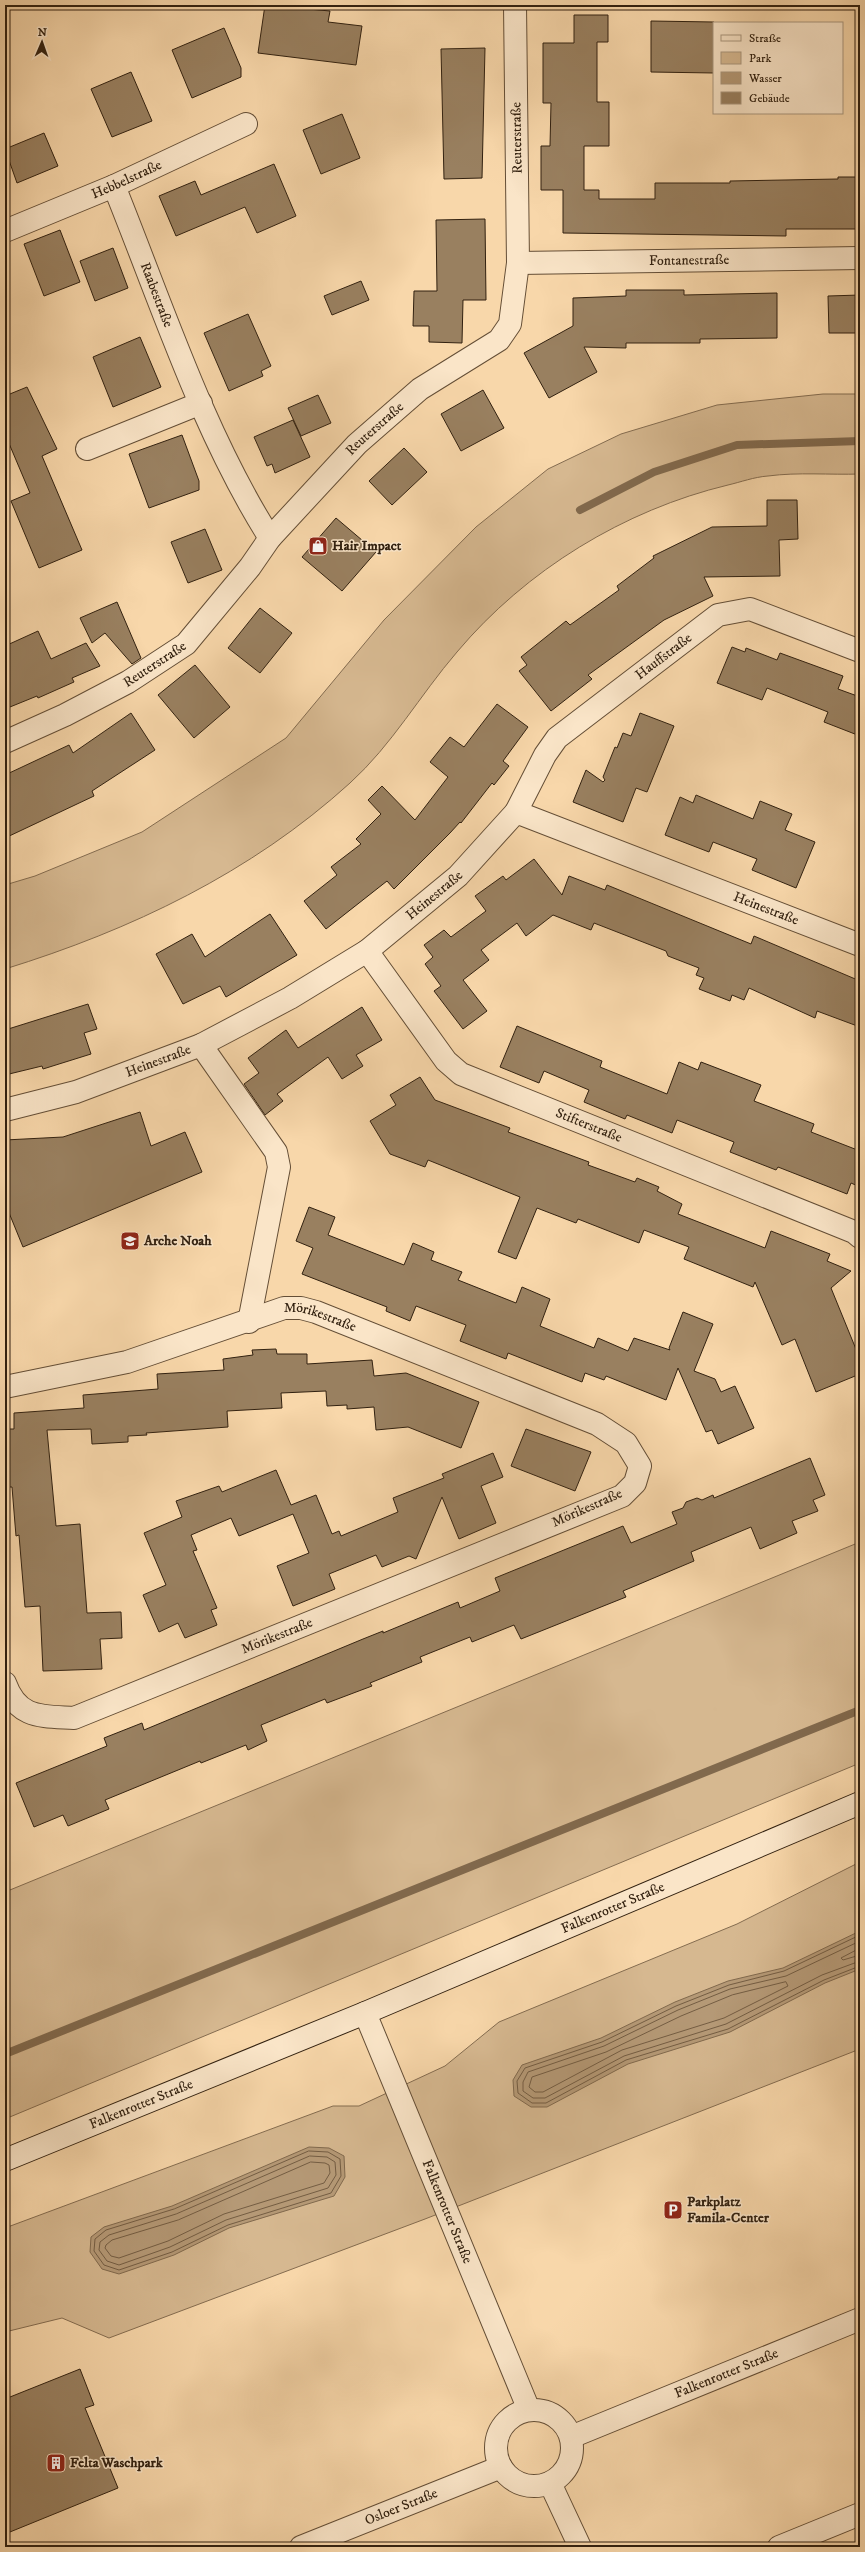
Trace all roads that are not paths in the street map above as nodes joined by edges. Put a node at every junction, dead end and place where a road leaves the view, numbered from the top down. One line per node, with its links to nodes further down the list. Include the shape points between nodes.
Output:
1 (515, 5): 6 (street, Reuterstraße)
2 (246, 124): 3 (street, Hebbelstraße)
3 (114, 186): 4 (street, Hebbelstraße); 7 (street, Raabestraße)
4 (5, 231)
5 (860, 258): 6 (street, Fontanestraße)
6 (518, 264): 9 (street, Reuterstraße, via 510,324 499,340 420,389 357,444)
7 (201, 403): 8 (street); 9 (street, Raabestraße, via 243,496)
8 (87, 449)
9 (270, 538): 11 (street, Reuterstraße, via 250,567 186,644 128,682 65,715)
10 (860, 651): 12 (street, Hauffstraße, via 750,609 718,615 557,738 545,755)
11 (5, 742)
12 (516, 812): 13 (street, Heinestraße); 14 (street, Heinestraße, via 458,876)
13 (860, 945)
14 (367, 952): 15 (street, Heinestraße, via 290,998); 17 (street, Stifterstraße, via 446,1061 461,1074 854,1232)
15 (201, 1045): 16 (street, Heinestraße, via 76,1092); 18 (street, via 276,1152 279,1167)
16 (5, 1110)
17 (860, 1237)
18 (249, 1322): 19 (street, Mörikestraße, via 127,1362); 20 (street, Mörikestraße, via 284,1308 316,1312 597,1424 626,1442 640,1466 635,1483 622,1496 74,1718 31,1715 9,1695)
19 (5, 1387)
20 (5, 1683)
21 (860, 1803): 22 (street, Falkenrotter Straße)
22 (365, 2013): 23 (street, Falkenrotter Straße); 25 (street, Falkenrotter Straße)
23 (5, 2160)
24 (860, 2320): 26 (street, Falkenrotter Straße)
25 (529, 2410): 26 (street, via 546,2412 562,2422); 27 (street, via 515,2416 504,2425 497,2438 496,2453)
26 (571, 2437): 28 (street, via 571,2459 566,2469)
27 (501, 2467): 28 (street, via 510,2478 522,2484 536,2486); 30 (street, Osloer Straße)
28 (550, 2483): 31 (street)
29 (860, 2514): 32 (street)
30 (300, 2547)
31 (580, 2547)
32 (779, 2547)

